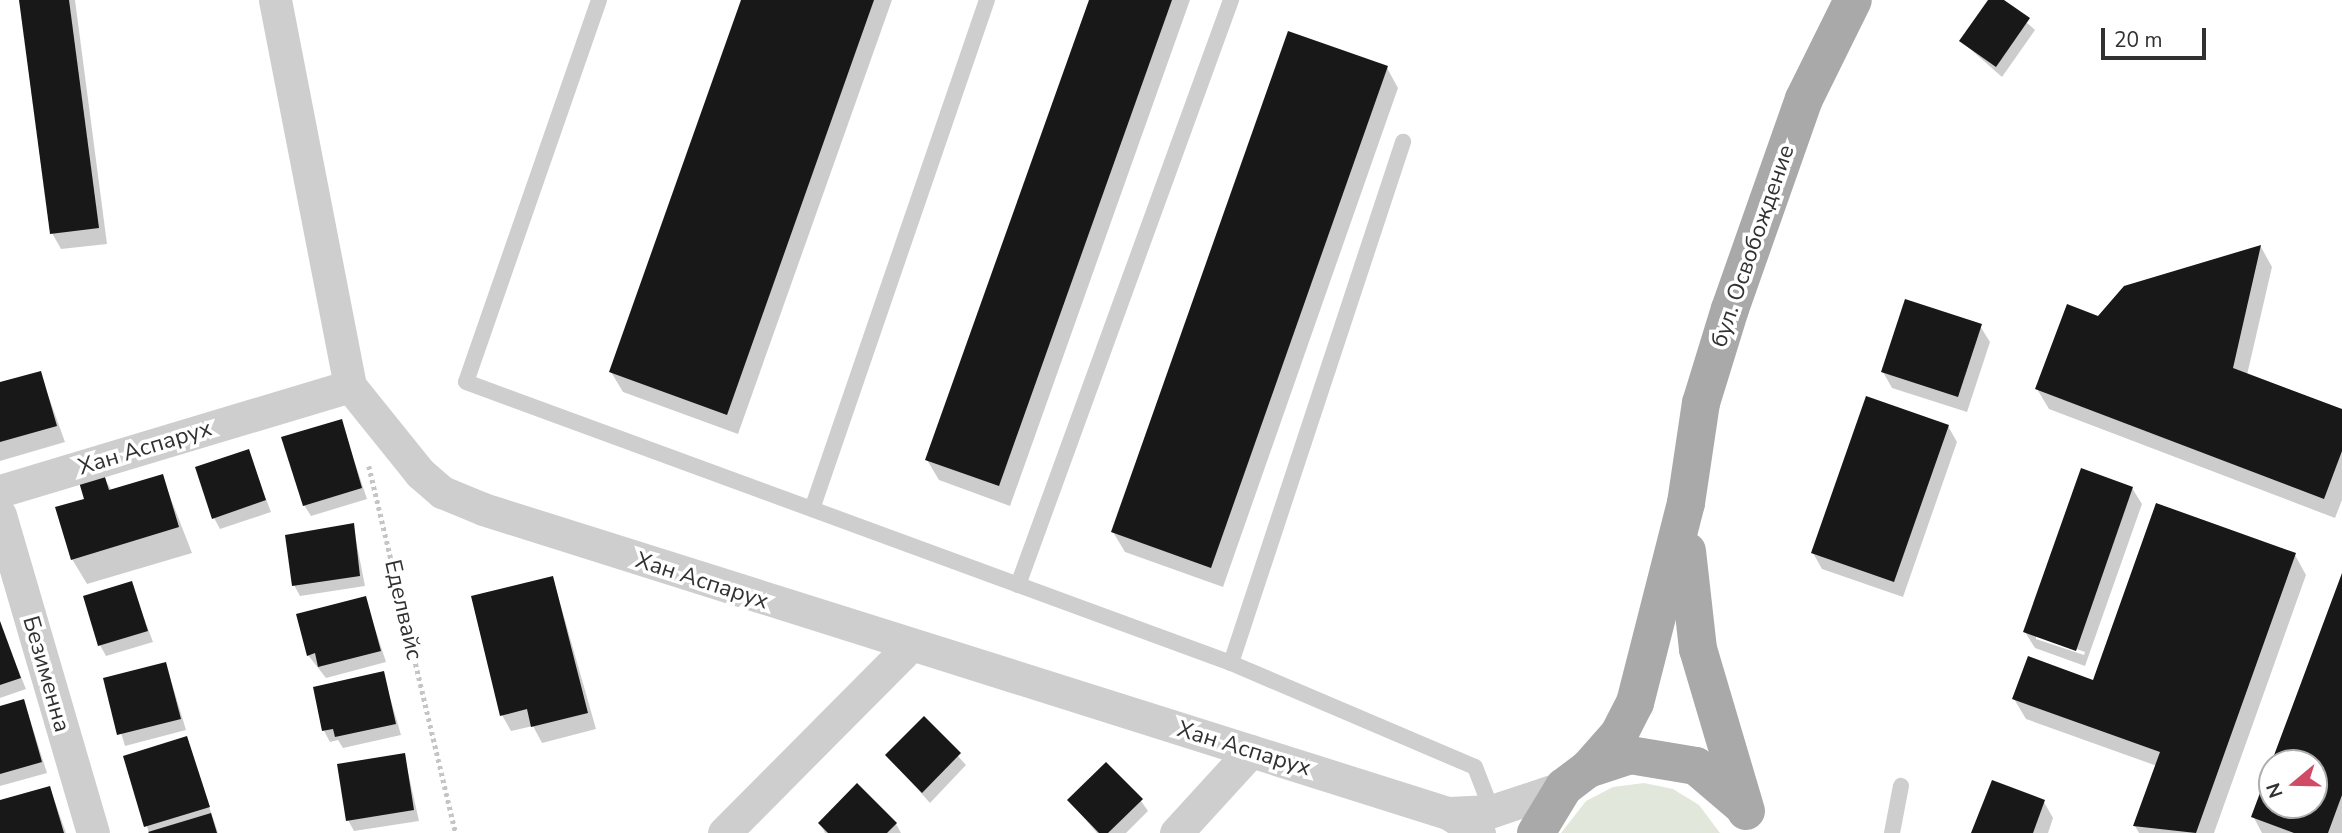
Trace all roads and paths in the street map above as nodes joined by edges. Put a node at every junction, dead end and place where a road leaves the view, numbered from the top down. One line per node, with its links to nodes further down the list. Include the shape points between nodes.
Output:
1 (275, 0): 7 (street)
2 (599, 0): 11 (lane, via 466,382)
3 (988, 0): 11 (lane)
4 (1231, 0): 13 (lane)
5 (1853, 0): 10 (main road, бул. Освобождение, via 1804,99 1730,309 1701,403)
6 (1403, 142): 15 (lane)
7 (350, 386): 9 (street, Хан Аспарух); 14 (street, Хан Аспарух, via 442,492)
8 (366, 454): 22 (path, Еделвайс)
9 (0, 491)
10 (1686, 503): 17 (main road, бул. Освобождение, via 1635,704); 20 (main road, бул. Освобождение, via 1698,649)
11 (812, 509): 13 (lane)
12 (0, 515): 21 (street, Безименна)
13 (1018, 585): 15 (lane)
14 (908, 648): 16 (street, Хан Аспарух); 23 (street)
15 (1231, 663): 19 (lane, via 1475,767)
16 (1251, 751): 19 (street, Хан Аспарух); 24 (street)
17 (1576, 778): 19 (street, Хан Аспарух); 20 (main road, via 1630,755 1675,758 1716,777); 25 (main road, бул. Освобождение)
18 (1901, 786): 26 (lane)
19 (1485, 822)
20 (1751, 822)
21 (93, 833)
22 (456, 833)
23 (724, 833)
24 (1176, 833)
25 (1535, 833)
26 (1892, 833)

